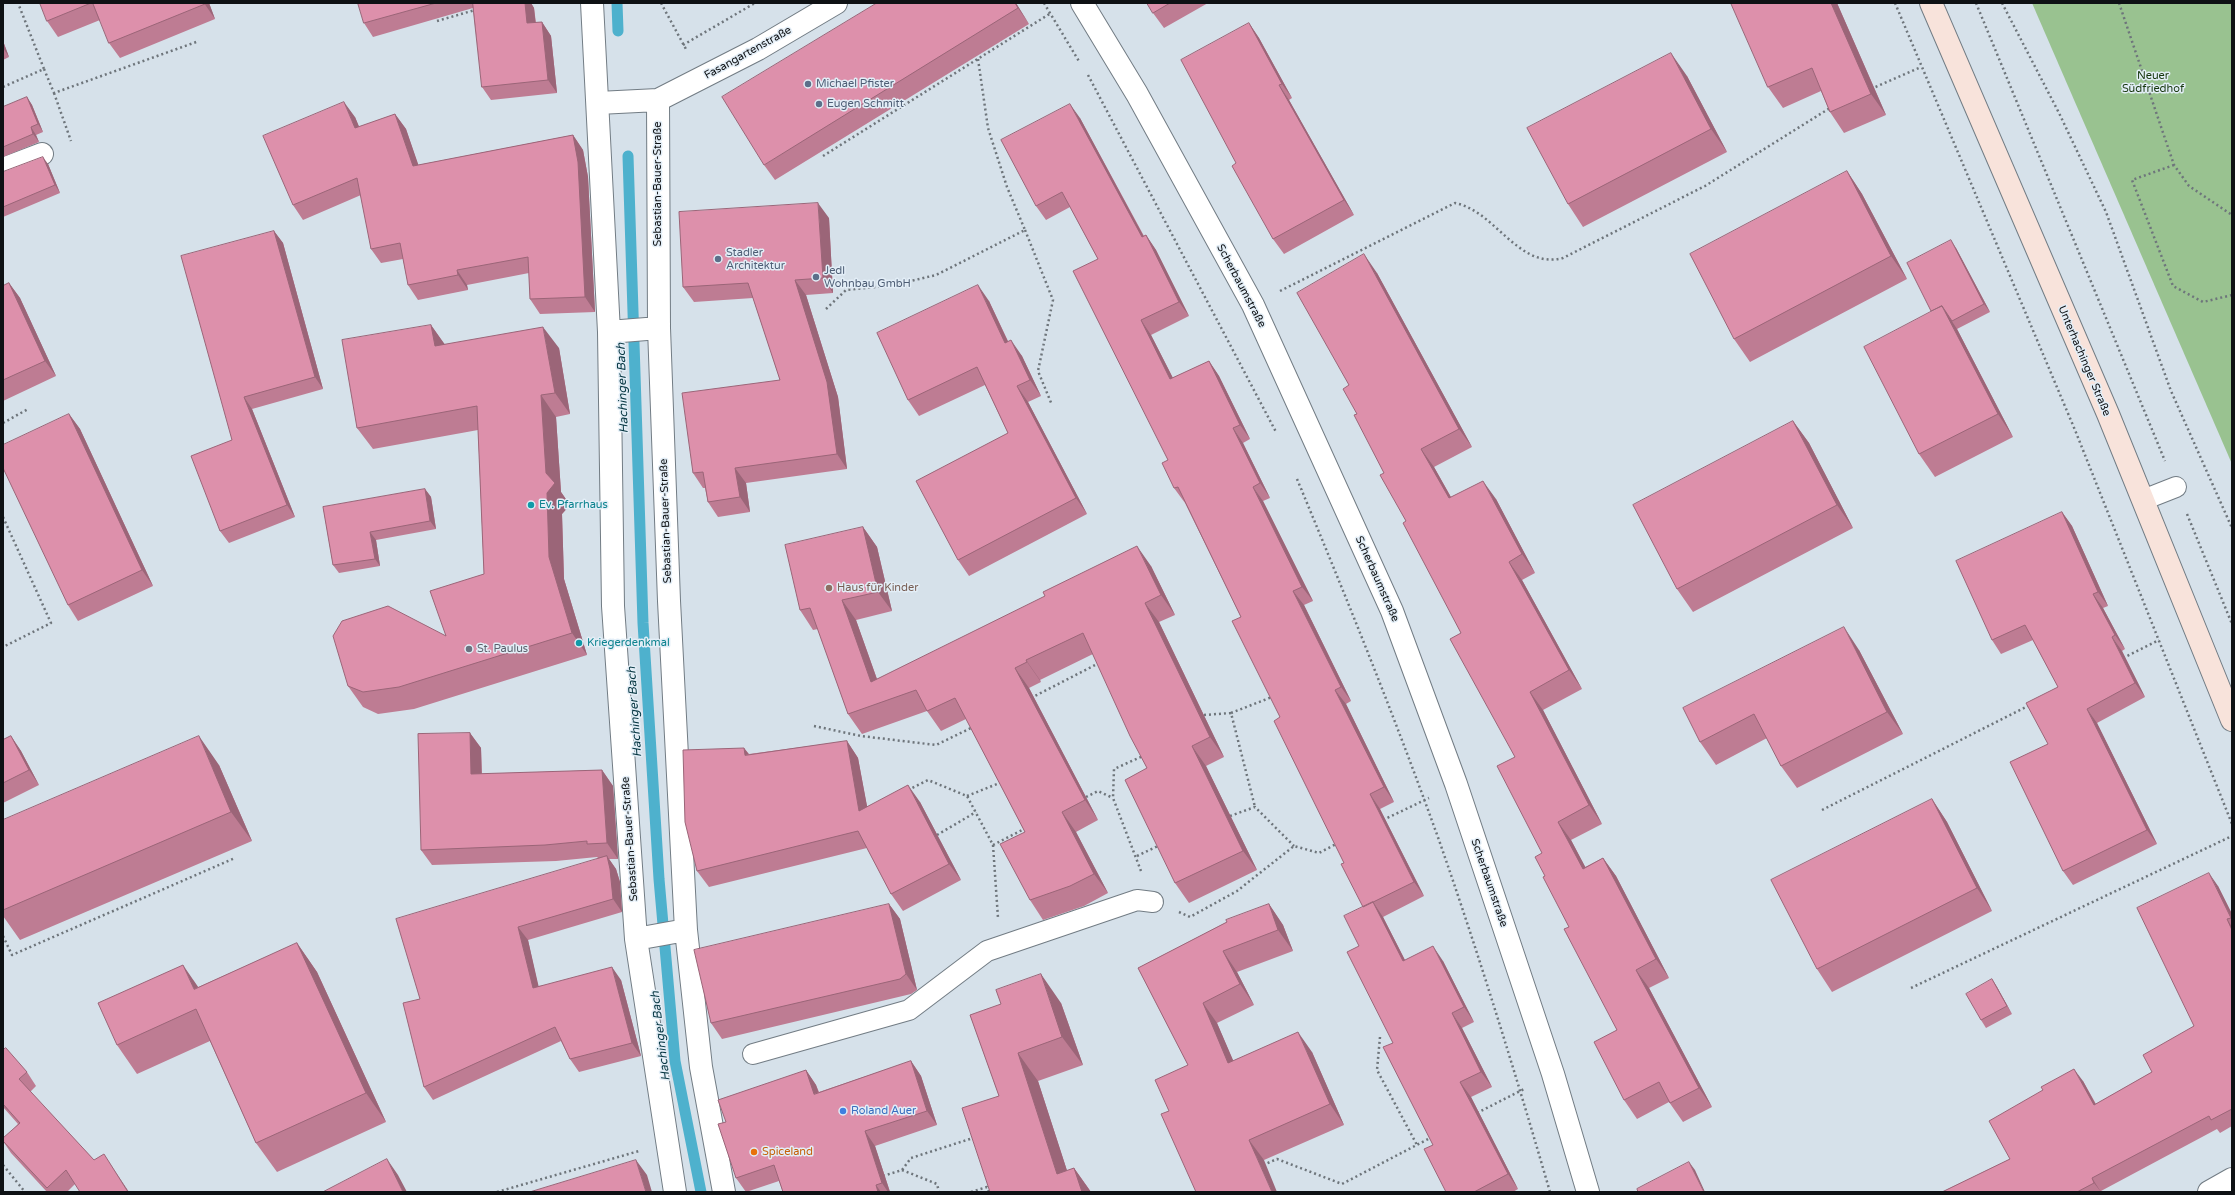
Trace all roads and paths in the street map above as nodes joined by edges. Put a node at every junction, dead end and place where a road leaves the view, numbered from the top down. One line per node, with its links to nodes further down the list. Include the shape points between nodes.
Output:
1 (18, 3): 22 (path)
2 (592, 3): 28 (street, Sebastian-Bauer-Straße)
3 (661, 3): 17 (path)
4 (756, 3): 17 (path)
5 (836, 3): 24 (street, Fasangartenstraße, via 758,49)
6 (1044, 3): 20 (path)
7 (1082, 3): 37 (street, Scherbaumstraße, via 1137,94)
8 (1895, 3): 21 (path)
9 (1931, 3): 18 (main road, Unterhachinger Straße)
10 (1976, 3): 46 (path)
11 (2002, 3): 49 (path, via 2059,113 2106,212 2171,391)
12 (2119, 3): 32 (path)
13 (479, 9): 15 (path)
14 (1043, 18): 19 (path)
15 (437, 21)
16 (200, 40): 22 (path, via 54,93)
17 (683, 45): 24 (path)
18 (1952, 50): 21 (path); 47 (main road, Unterhachinger Straße)
19 (978, 59): 31 (path); 35 (path, via 988,128 1007,187)
20 (1081, 64)
21 (1921, 67): 26 (path); 51 (path, via 2075,430)
22 (44, 69): 25 (path)
23 (1085, 70): 44 (path, via 1144,177)
24 (701, 78): 27 (street, Fasangartenstraße)
25 (3, 87)
26 (1865, 92)
27 (658, 100): 28 (street); 39 (street, Sebastian-Bauer-Straße)
28 (598, 103): 40 (street, Sebastian-Bauer-Straße)
29 (1837, 104): 37 (path, via 1705,186 1564,258 1550,261 1536,258 1522,250 1468,206 1455,203)
30 (42, 154): 33 (street)
31 (823, 156)
32 (2174, 165): 34 (path, via 2190,186); 36 (path, via 2132,180 2173,286 2203,302)
33 (3, 169)
34 (2232, 215)
35 (1025, 230): 38 (path, via 936,275 894,285 846,290); 41 (path, via 1053,300 1038,371)
36 (2232, 295)
37 (1253, 305): 92 (street, Scherbaumstraße, via 1392,611 1456,784)
38 (826, 309)
39 (653, 328): 40 (street); 86 (street, Sebastian-Bauer-Straße, via 669,601)
40 (614, 332): 86 (street, Sebastian-Bauer-Straße, via 613,606)
41 (1052, 406)
42 (28, 409): 43 (path)
43 (3, 423)
44 (1277, 435)
45 (1294, 472): 93 (path, via 1350,606 1422,794)
46 (2176, 487): 47 (lane); 50 (path)
47 (2143, 500): 60 (main road, Unterhachinger Straße)
48 (3, 517): 52 (path, via 51,623)
49 (2232, 528)
50 (2232, 624)
51 (2159, 640): 54 (path); 75 (path)
52 (3, 647)
53 (1104, 661): 56 (path)
54 (2117, 662)
55 (1272, 697): 58 (path)
56 (1027, 699)
57 (2032, 704): 71 (path)
58 (1231, 713): 59 (path); 70 (path)
59 (1204, 714)
60 (2232, 720)
61 (978, 724): 62 (path, via 936,745 861,736)
62 (814, 726)
63 (1144, 756): 68 (path, via 1114,769)
64 (1003, 782): 66 (path)
65 (906, 791): 66 (path, via 928,780)
66 (967, 796): 72 (path)
67 (1086, 796): 68 (path, via 1098,792)
68 (1113, 798): 83 (path)
69 (1420, 802): 74 (path)
70 (1255, 806): 73 (path); 82 (path)
71 (1822, 810)
72 (976, 812): 77 (path); 81 (path)
73 (1230, 816)
74 (1379, 822)
75 (2232, 824)
76 (1027, 828): 81 (path)
77 (937, 835)
78 (2232, 836): 89 (path)
79 (1339, 842): 82 (path, via 1319,853)
80 (1161, 844): 83 (path)
81 (993, 845): 88 (path, via 998,919)
82 (1294, 846): 85 (path, via 1237,891 1190,917)
83 (1137, 856): 85 (path, via 1146,888)
84 (235, 858): 87 (path, via 12,955)
85 (1154, 902): 88 (lane, via 1137,900)
86 (661, 935): 96 (street, Sebastian-Bauer-Straße); 107 (street, Sebastian-Bauer-Straße, via 701,1067)
87 (3, 936)
88 (987, 950): 91 (lane, via 909,1010)
89 (1911, 988)
90 (1380, 1037): 98 (path, via 1378,1070)
91 (753, 1054)
92 (1553, 1074): 93 (path); 112 (street, Scherbaumstraße)
93 (1520, 1091): 94 (path); 111 (path)
94 (1472, 1116)
95 (1437, 1134): 98 (path)
96 (666, 1143): 105 (path); 106 (street, Sebastian-Bauer-Straße)
97 (975, 1143): 101 (path, via 973,1137 911,1158)
98 (1416, 1145): 100 (path, via 1342,1184 1277,1159)
99 (3, 1165): 104 (path)
100 (1256, 1168)
101 (902, 1170): 102 (path); 108 (path, via 937,1184)
102 (879, 1177)
103 (2232, 1179): 113 (street)
104 (25, 1192)
105 (497, 1192)
106 (675, 1192)
107 (724, 1192)
108 (939, 1192)
109 (971, 1192): 110 (path, via 987,1187)
110 (989, 1192)
111 (1550, 1192)
112 (1588, 1192)
113 (2209, 1192)

